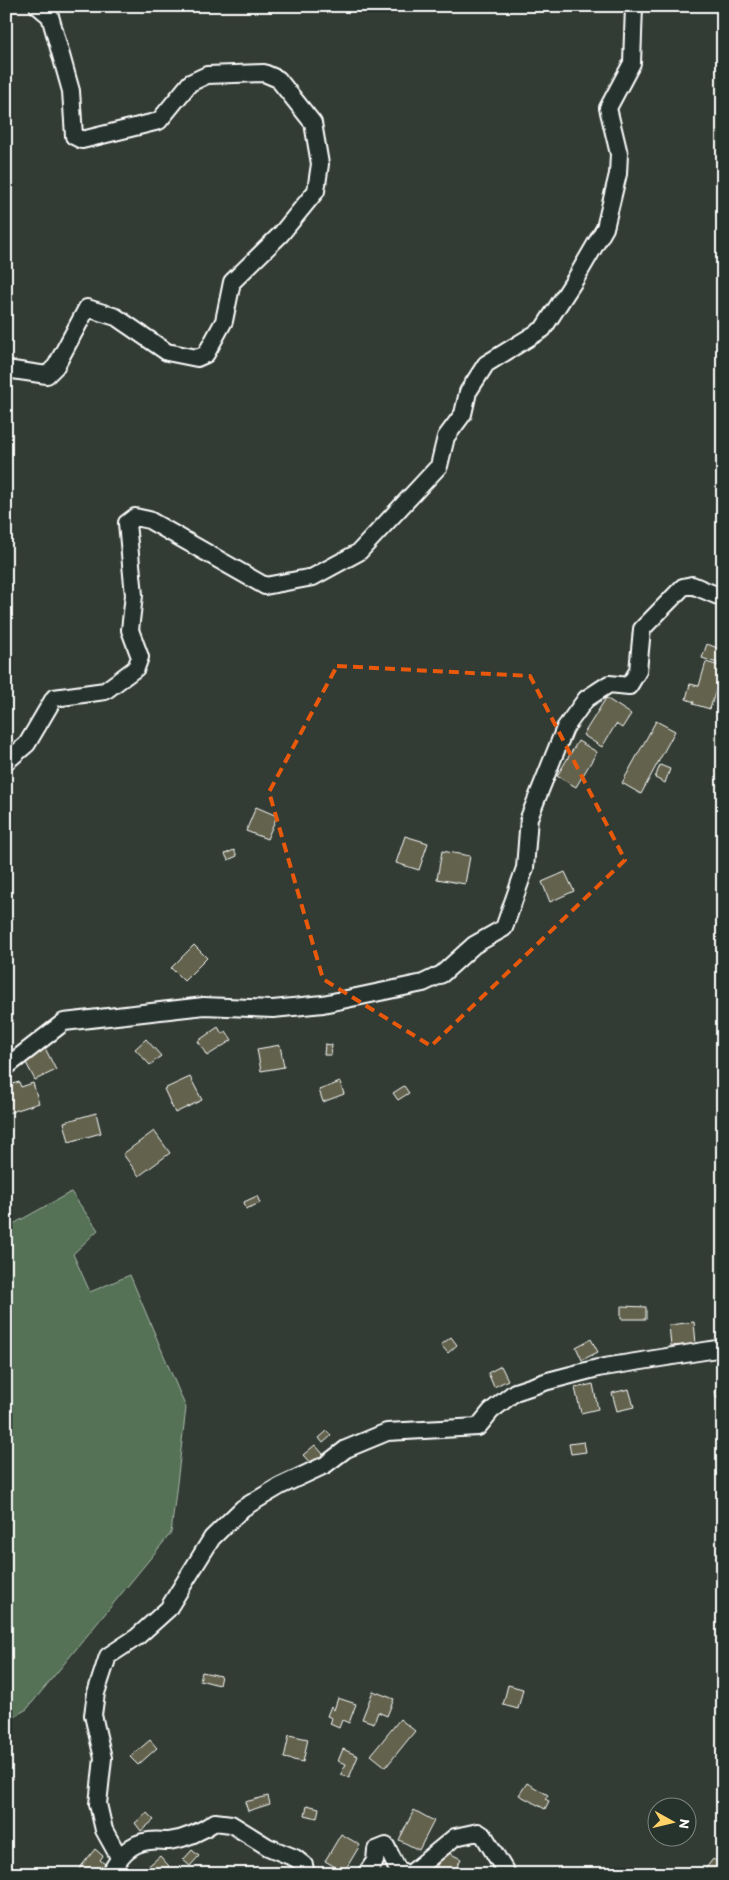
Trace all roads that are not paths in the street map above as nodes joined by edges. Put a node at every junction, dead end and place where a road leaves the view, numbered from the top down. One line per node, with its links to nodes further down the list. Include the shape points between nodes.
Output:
1 (38, 6): 3 (street, via 50,16 71,91 74,136 82,140 159,121 190,83 207,75 264,73 278,80 313,123 320,164 316,191 281,234 232,282 224,321 206,354 197,358 167,352 116,317 87,308 56,366 47,375)
2 (634, 6): 5 (street, via 632,63 608,108 619,154 618,174 605,228 543,329 486,364 468,392 462,414 446,437 439,466 359,552 313,576 265,586 149,520 135,517 127,523 134,595 130,630 140,657 136,668 105,691 54,698 27,744)
3 (6, 370)
4 (723, 598): 6 (street, via 692,585 683,586 642,629 638,671 629,686 609,684 586,699 565,728 529,818 525,868 504,928 474,945 442,974 422,983 323,1004 272,1009 204,1006 64,1022)
5 (6, 762)
6 (6, 1067)
7 (723, 1348): 8 (street, via 591,1369 548,1381 515,1392 491,1411 478,1427 387,1432 346,1449 324,1465 243,1508 212,1538 168,1609 137,1637 108,1656 96,1693 93,1715 103,1758 98,1804 104,1830)
8 (119, 1857): 9 (street); 10 (street, via 134,1844 169,1840 203,1830 215,1822 231,1824 268,1847 295,1858 304,1865)
9 (110, 1874)
10 (306, 1874)
11 (366, 1874): 12 (street, via 375,1860 376,1850 386,1846 397,1868)
12 (405, 1874)
13 (410, 1874): 14 (street, via 455,1837 478,1832 484,1836)
14 (507, 1874)

